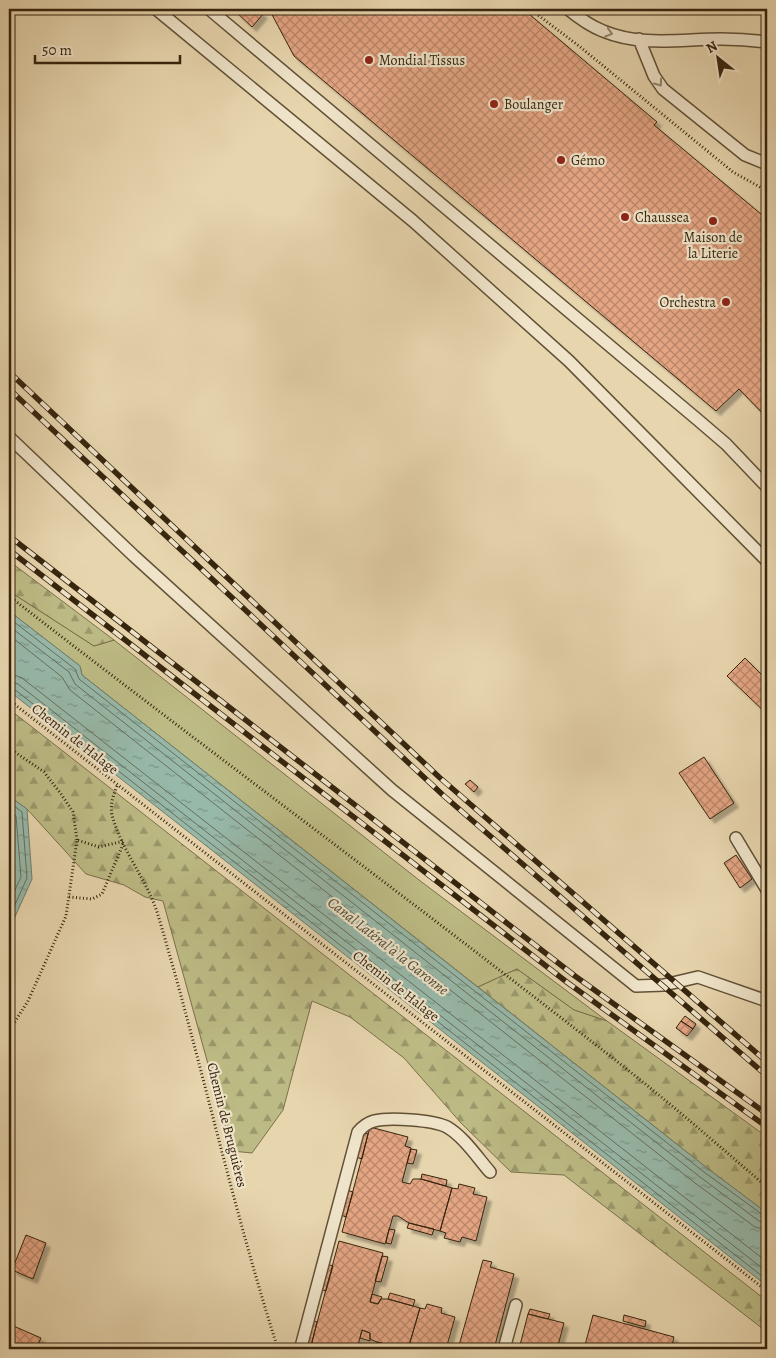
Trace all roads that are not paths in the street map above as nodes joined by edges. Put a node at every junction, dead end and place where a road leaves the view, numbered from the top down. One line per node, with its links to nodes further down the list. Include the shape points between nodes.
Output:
1 (156, 9): 9 (lane, via 413,222 562,356)
2 (209, 9): 8 (lane, via 698,420)
3 (568, 9): 4 (lane, one-way to 4, via 604,32)
4 (639, 40): 5 (lane); 6 (lane, one-way to 6, via 663,90 745,155)
5 (767, 42)
6 (767, 164)
7 (9, 436): 12 (lane, via 134,556 392,790 636,986 664,985 698,977)
8 (767, 487)
9 (767, 561)
10 (736, 838): 11 (lane)
11 (767, 890)
12 (767, 1001)
13 (490, 1172): 15 (lane, via 447,1127 384,1119 366,1124 358,1132)
14 (516, 1305): 16 (lane)
15 (302, 1349)
16 (504, 1349)

